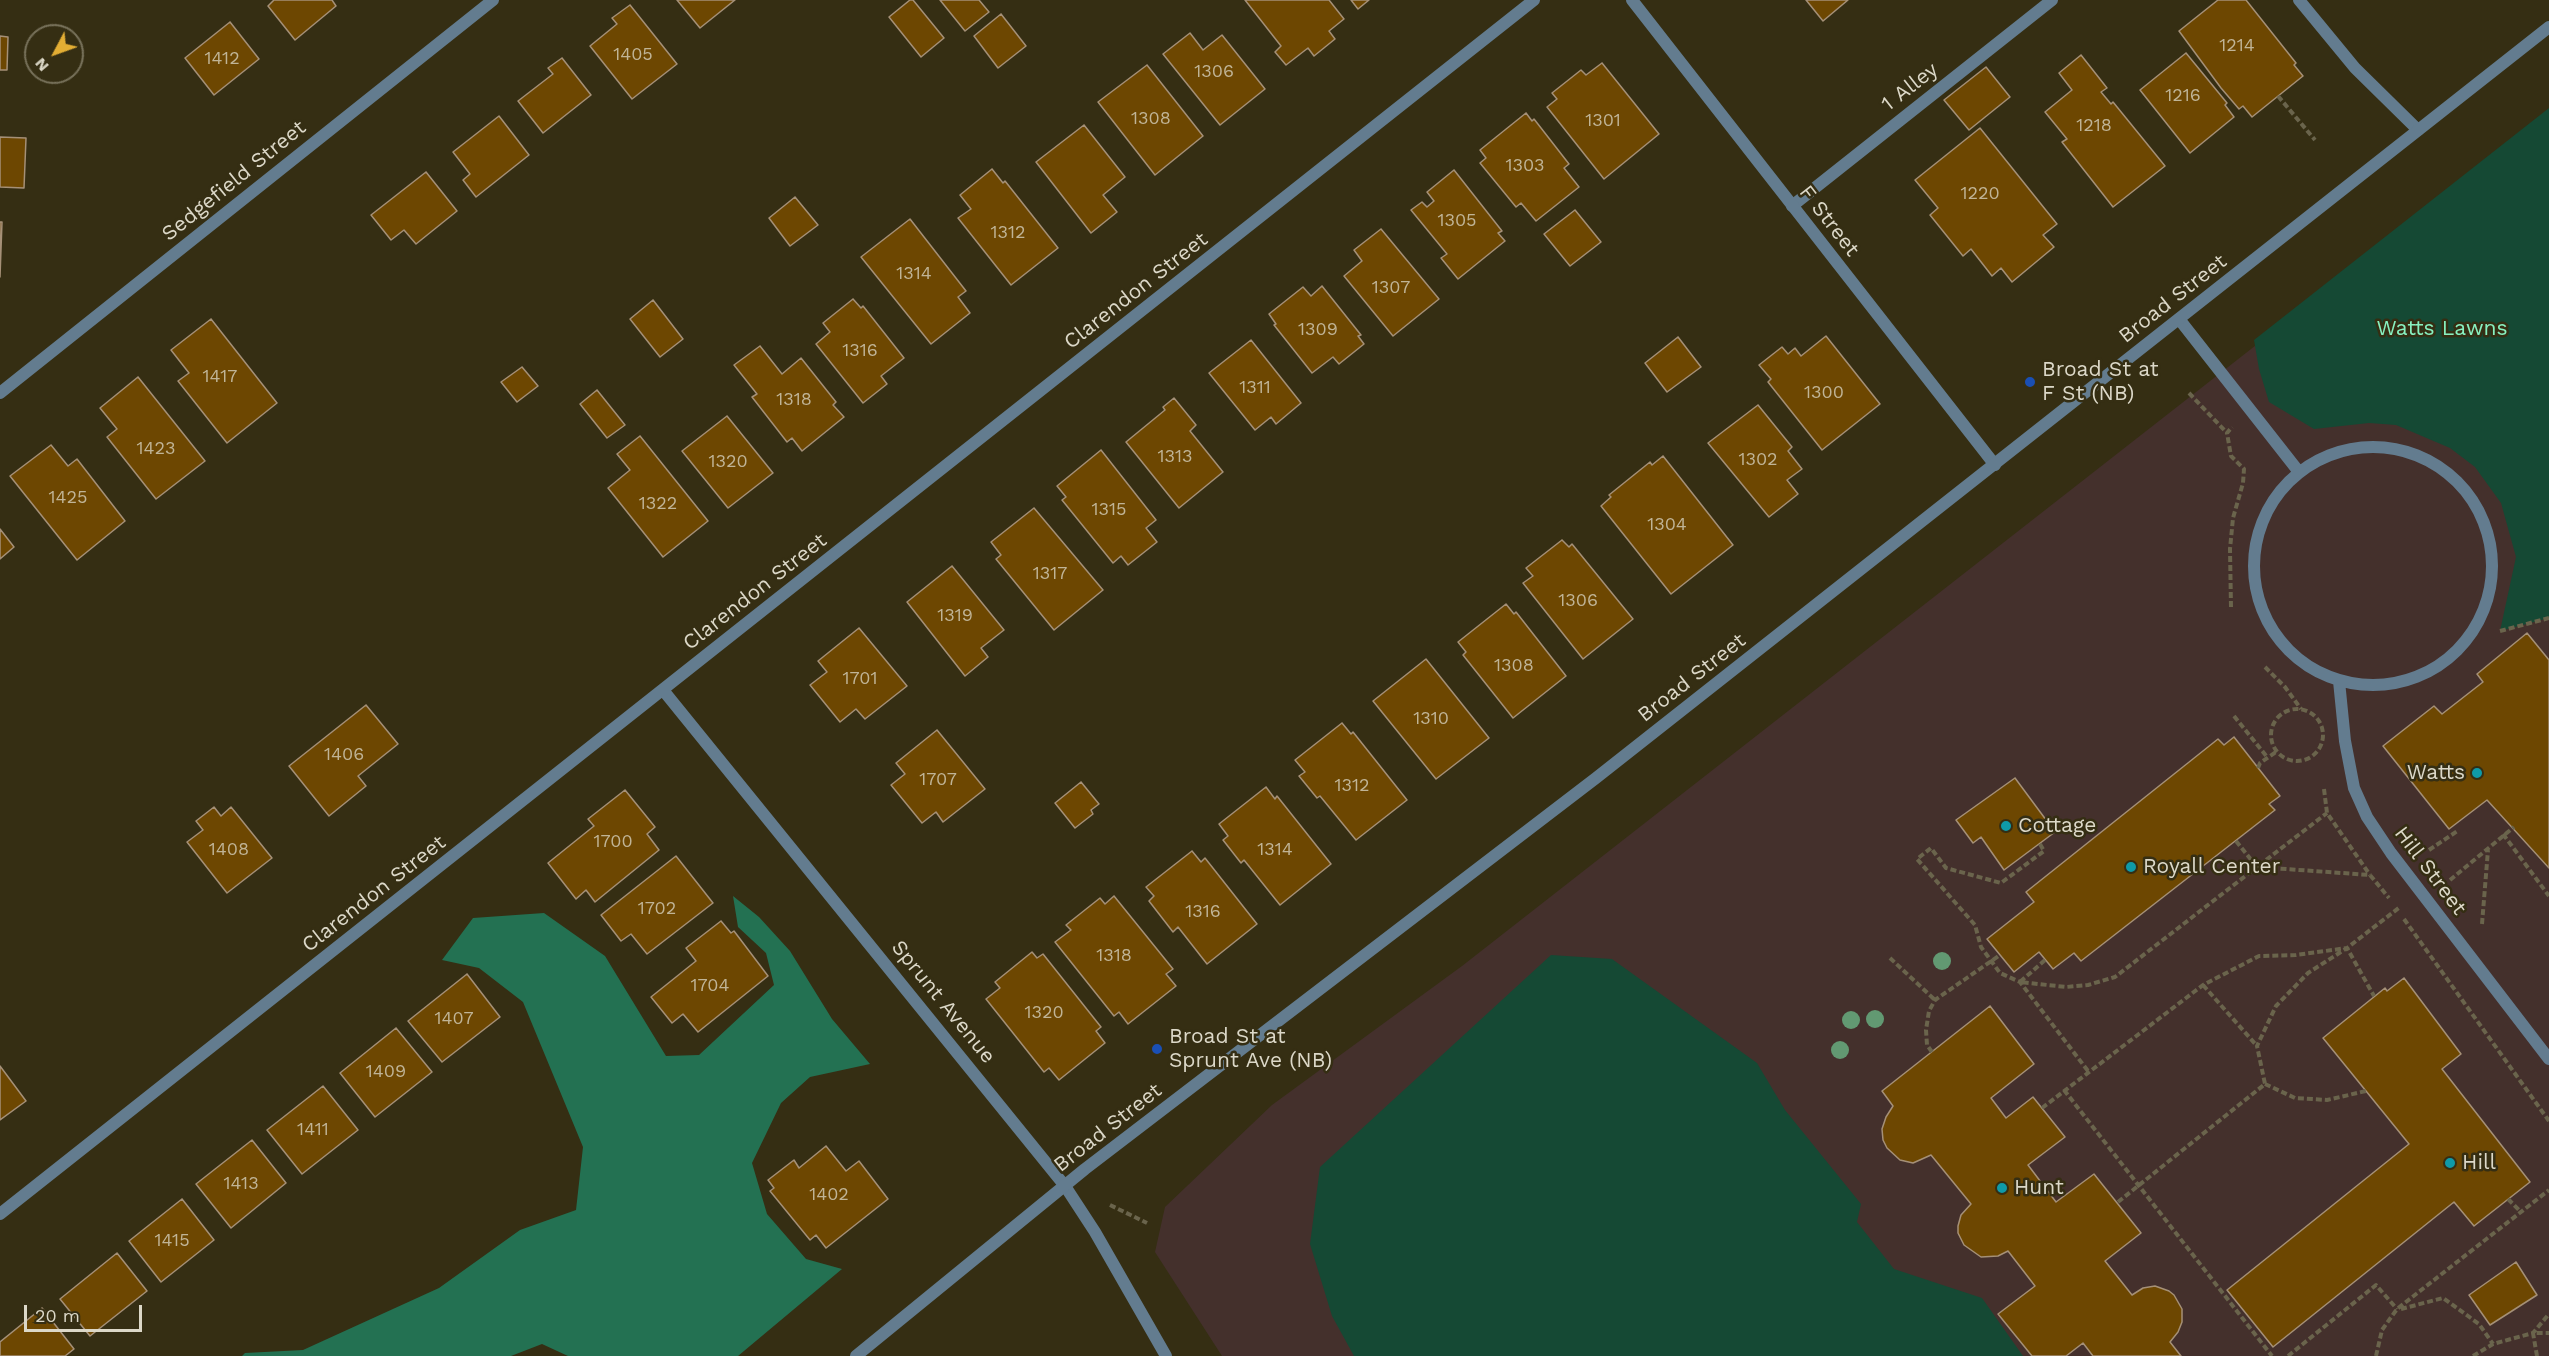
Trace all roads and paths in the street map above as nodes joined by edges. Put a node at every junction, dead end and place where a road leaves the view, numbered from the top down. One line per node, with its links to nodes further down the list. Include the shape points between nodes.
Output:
1 (493, 0): 12 (street, Sedgefield Street)
2 (1534, 0): 23 (street, Clarendon Street)
3 (1632, 0): 10 (street, F Street)
4 (2052, 0): 10 (street, 1 Alley)
5 (2299, 0): 8 (street, via 2355,68)
6 (2549, 27): 8 (street, Broad Street)
7 (2278, 96): 9 (path)
8 (2418, 130): 11 (street, Broad Street)
9 (2315, 140)
10 (1792, 206): 16 (street, F Street)
11 (2179, 319): 16 (street, Broad Street); 17 (street)
12 (0, 393)
13 (2189, 393): 15 (path)
14 (2232, 426): 15 (path)
15 (2227, 433): 18 (path, via 2231,456 2244,469 2230,549)
16 (1995, 465): 62 (street, Broad Street)
17 (2299, 472): 22 (street, via 2267,511 2257,538 2254,568 2258,596 2268,623 2287,648 2311,668); 22 (street, via 2326,456 2351,448 2402,450 2426,458 2453,478 2479,511 2489,535 2493,560 2490,594 2473,632 2457,652 2437,668 2390,685 2364,686)
18 (2231, 608)
19 (2547, 619): 20 (path)
20 (2500, 631)
21 (2265, 667): 24 (path)
22 (2339, 681): 39 (street, Hill Street, via 2354,788 2386,847)
23 (663, 690): 62 (street, Sprunt Avenue); 67 (street, Clarendon Street)
24 (2301, 709): 26 (path, via 2283,712 2273,722 2271,740); 26 (path, via 2313,714 2322,728 2322,742 2316,753 2307,760 2288,761)
25 (2234, 716): 27 (path)
26 (2276, 752): 27 (path)
27 (2268, 758): 28 (path)
28 (2258, 768)
29 (2514, 827): 31 (path)
30 (2459, 830): 35 (path)
31 (2503, 834): 34 (path); 40 (path)
32 (2236, 841): 36 (path)
33 (2040, 844): 47 (path, via 2044,851 2001,883 1946,868 1931,849 1917,859 1976,925 1981,947)
34 (2488, 848): 38 (path); 42 (path)
35 (2429, 850)
36 (2257, 867): 37 (path); 37 (path, via 2327,813); 48 (path, via 2115,977 2066,987)
37 (2370, 875): 41 (path)
38 (2450, 880)
39 (2421, 891): 41 (path); 54 (street, Hill Street)
40 (2549, 896)
41 (2398, 909): 43 (path); 60 (path)
42 (2482, 924)
43 (2347, 948): 49 (path, via 2259,956); 50 (path); 52 (path, via 2308,973 2276,1006)
44 (2000, 955): 47 (path)
45 (1890, 958): 51 (path)
46 (2045, 960): 48 (path)
47 (1991, 961): 48 (path, via 2000,973); 51 (path)
48 (2020, 982): 55 (path)
49 (2203, 985): 52 (path); 55 (path)
50 (2374, 996)
51 (1935, 1000): 53 (path, via 1926,1030)
52 (2257, 1046): 56 (path)
53 (1932, 1052)
54 (2549, 1059)
55 (2088, 1071): 57 (path)
56 (2265, 1084): 58 (path, via 2295,1098 2327,1100); 61 (path)
57 (2064, 1090): 59 (path); 61 (path)
58 (2366, 1091)
59 (2042, 1108)
60 (2549, 1121)
61 (2138, 1184): 65 (path); 75 (path)
62 (1065, 1186): 73 (street, Broad Street); 74 (street, Sprunt Avenue)
63 (2549, 1190): 66 (path)
64 (2508, 1199): 66 (path)
65 (2118, 1202)
66 (2521, 1212): 68 (path)
67 (0, 1214)
68 (2397, 1309): 72 (path, via 2443,1298 2479,1324); 76 (path, via 2376,1285); 77 (path, via 2382,1330)
69 (2549, 1314): 70 (path)
70 (2533, 1333): 71 (path); 72 (path); 79 (path)
71 (2549, 1334)
72 (2493, 1344): 78 (path)
73 (856, 1356)
74 (1166, 1356)
75 (2272, 1356)
76 (2288, 1356)
77 (2376, 1356)
78 (2473, 1356)
79 (2537, 1356)

